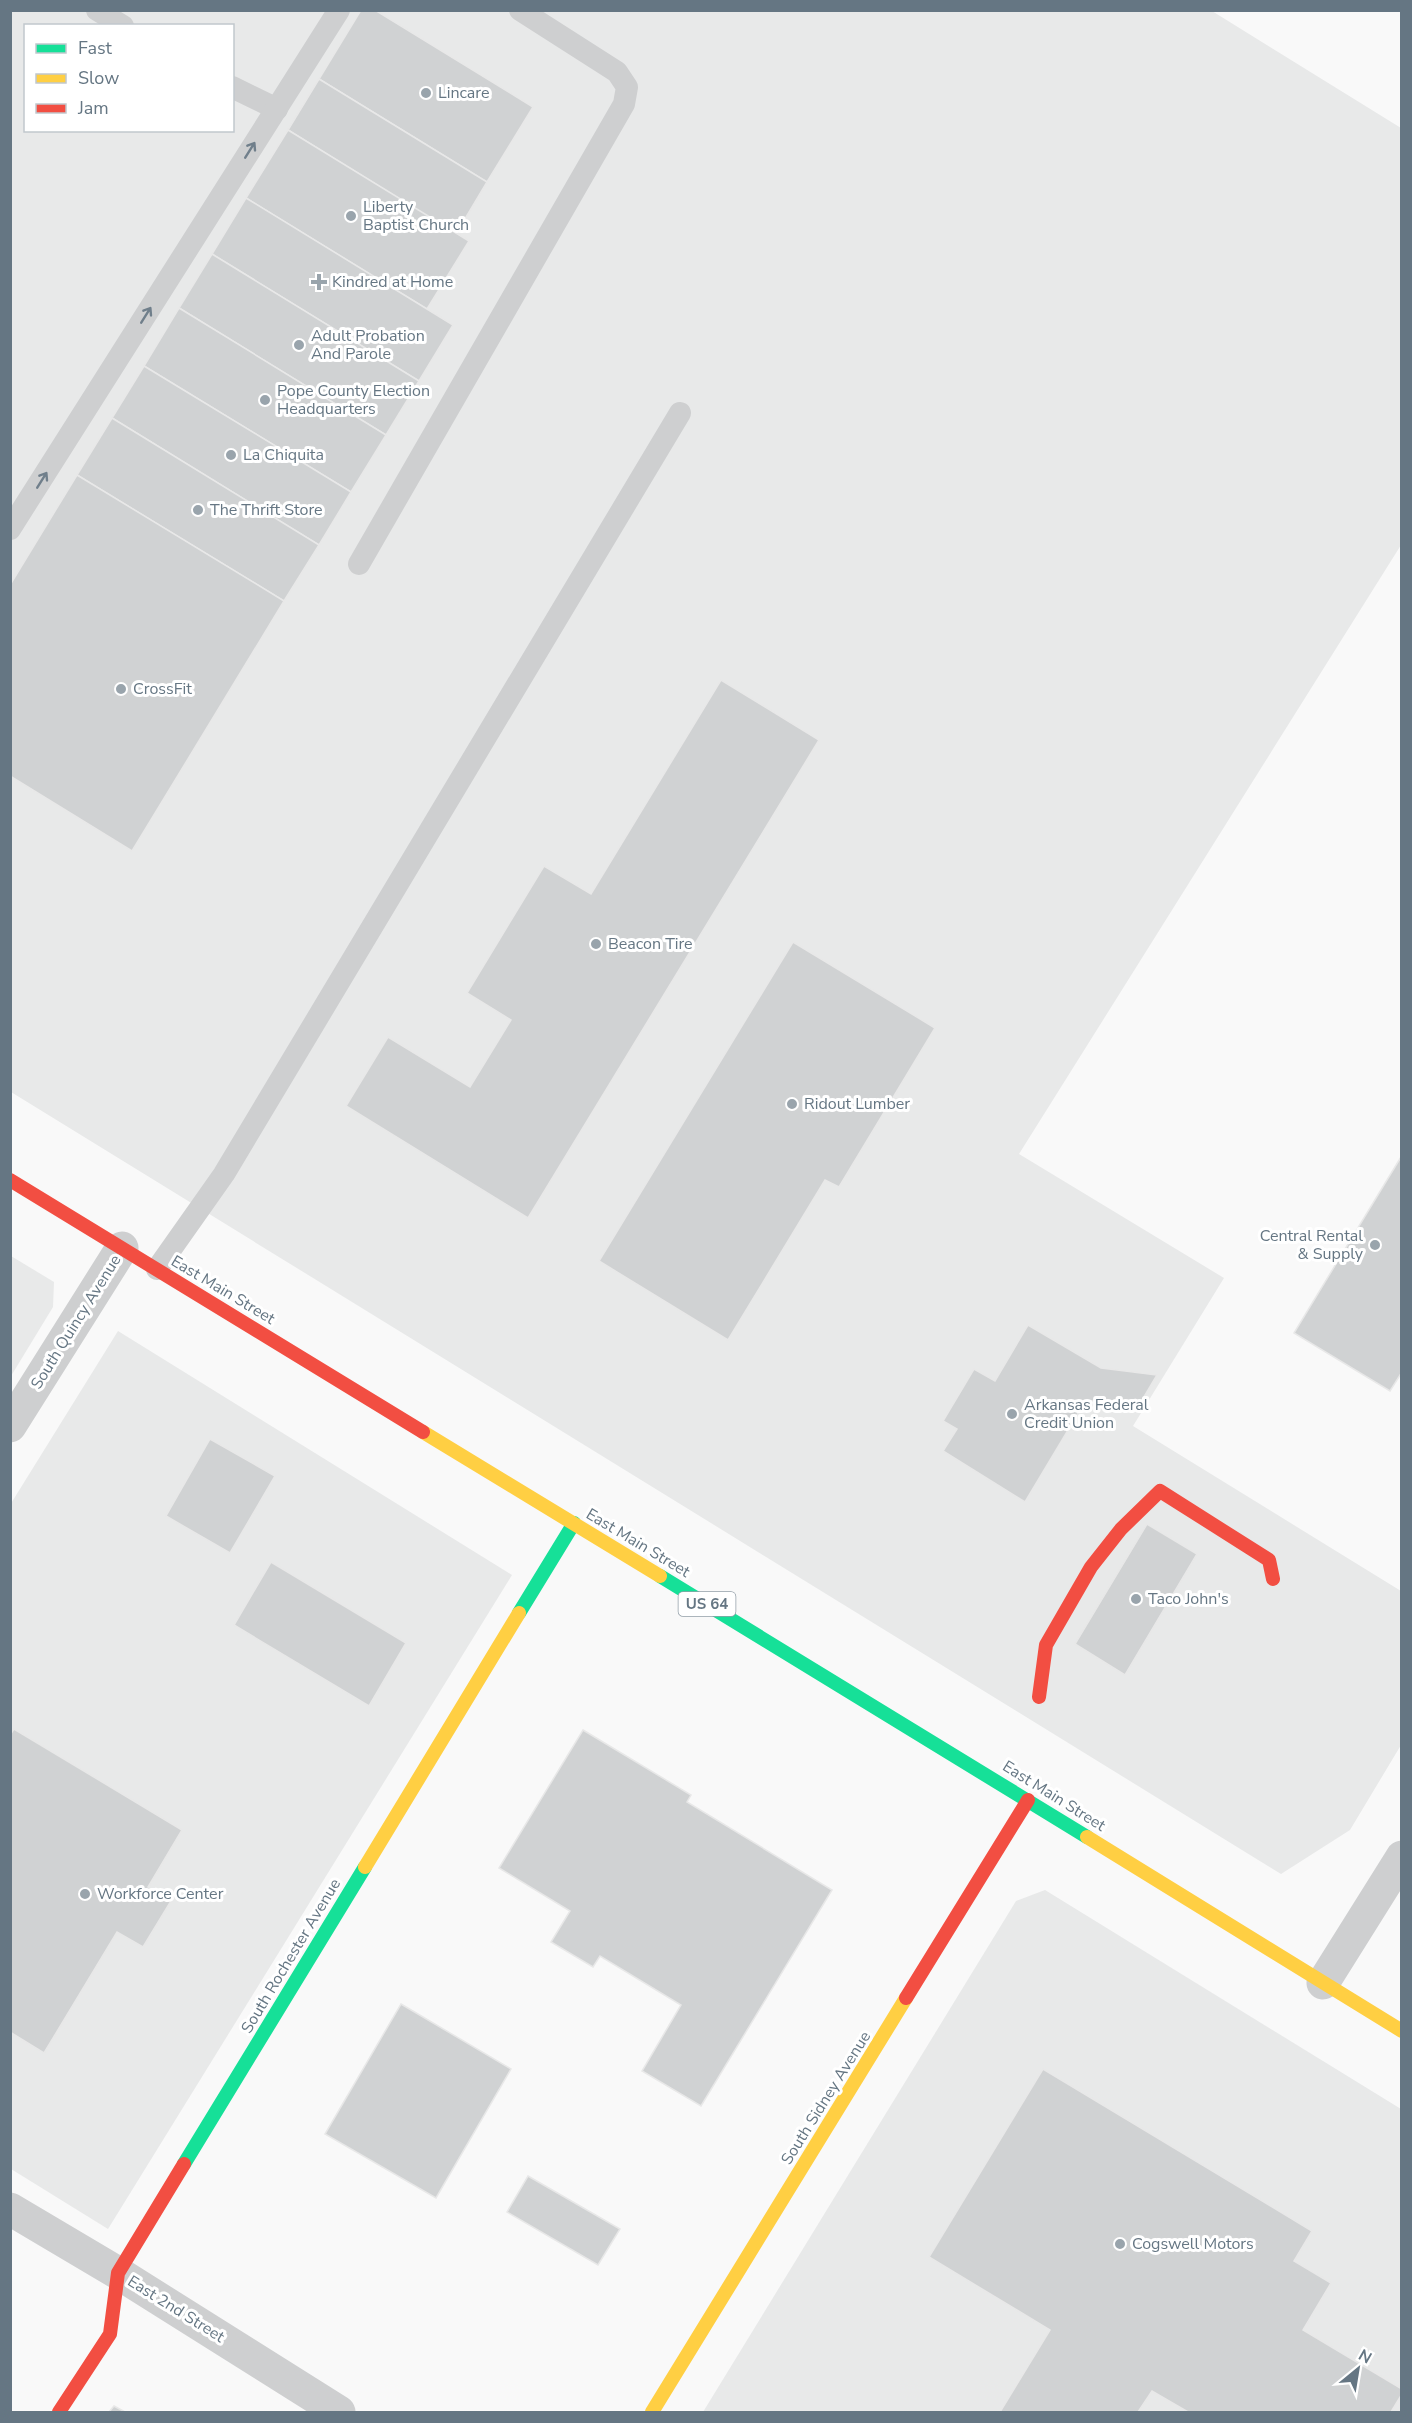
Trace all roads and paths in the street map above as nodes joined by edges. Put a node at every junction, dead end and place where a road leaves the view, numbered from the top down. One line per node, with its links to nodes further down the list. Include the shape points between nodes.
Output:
1 (97, 10): 4 (lane)
2 (339, 10): 6 (lane)
3 (520, 10): 9 (lane, via 617,72 627,87 624,104)
4 (120, 24)
5 (234, 88): 6 (lane)
6 (276, 109): 8 (lane, one-way to 6)
7 (680, 412): 12 (lane, via 224,1174)
8 (10, 529)
9 (359, 564)
10 (10, 1180): 11 (street, East Main Street / US 64)
11 (122, 1248): 12 (street, East Main Street / US 64); 13 (street, South Quincy Avenue)
12 (157, 1269): 14 (street, East Main Street / US 64)
13 (10, 1426)
14 (573, 1524): 17 (street, East Main Street / US 64); 22 (street, South Rochester Avenue)
15 (1274, 1579): 16 (street, via 1269,1560 1160,1491 1121,1529 1091,1567 1046,1645)
16 (1039, 1697)
17 (1028, 1800): 19 (street, East Main Street / US 64); 25 (street, South Sidney Avenue)
18 (1401, 1857): 19 (street)
19 (1323, 1983): 20 (street, East Main Street / US 64)
20 (1401, 2031)
21 (10, 2210): 22 (street, East 2nd Street)
22 (118, 2273): 23 (street, South Rochester Avenue, via 110,2334); 24 (street, East 2nd Street)
23 (58, 2412)
24 (339, 2412)
25 (652, 2412)

